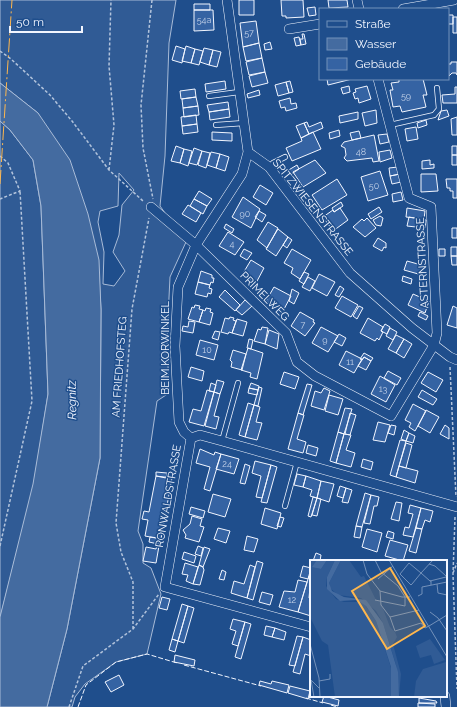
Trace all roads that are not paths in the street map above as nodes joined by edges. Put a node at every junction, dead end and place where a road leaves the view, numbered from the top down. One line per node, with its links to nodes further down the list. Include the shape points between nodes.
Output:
1 (228, 0): 9 (street)
2 (454, 0): 3 (street)
3 (422, 3): 4 (street)
4 (407, 8)
5 (319, 24): 6 (street)
6 (289, 29)
7 (378, 80): 13 (street, ASTERNSTRASSE)
8 (437, 88): 13 (lane, via 439,110 434,115)
9 (239, 92): 10 (lane); 11 (street)
10 (209, 96)
11 (244, 123): 12 (lane); 14 (street)
12 (216, 125)
13 (390, 125): 19 (street, ASTERNSTRASSE, via 410,198 432,207 437,333)
14 (248, 152): 16 (street, SPITZWIESENSTRASSE); 18 (street, BEIM KORWINKEL, via 242,174)
15 (285, 157): 16 (lane)
16 (269, 167): 19 (street, SPITZWIESENSTRASSE, via 350,273)
17 (151, 207): 18 (street, PRIMELWEG)
18 (196, 245): 19 (street, PRIMELWEG, via 286,333 297,362 315,376 391,416); 22 (street, BEIM KORWINKEL, via 178,286 175,346 179,422)
19 (434, 345): 20 (street, SPITZWIESENSTRASSE)
20 (453, 359)
21 (238, 382): 23 (lane)
22 (191, 438): 23 (street, RONWALDSTRASSE, via 200,435); 27 (street, RONWALDSTRASSE, via 165,586)
23 (222, 441): 24 (street, RONWALDSTRASSE)
24 (297, 462): 25 (lane); 26 (street, RONWALDSTRASSE)
25 (285, 506)
26 (456, 507)
27 (310, 627)
28 (445, 697): 29 (street)
29 (446, 707)

